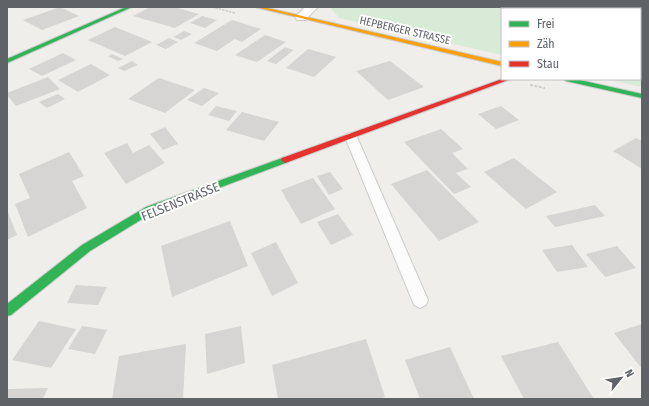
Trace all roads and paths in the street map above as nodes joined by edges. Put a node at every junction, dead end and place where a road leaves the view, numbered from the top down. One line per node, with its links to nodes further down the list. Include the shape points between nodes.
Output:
1 (130, 7): 5 (street)
2 (257, 7): 4 (street, HEPBERGER STRASSE)
3 (312, 7): 4 (street)
4 (301, 17): 6 (street, HEPBERGER STRASSE)
5 (7, 61)
6 (501, 64)
7 (505, 80): 10 (street, FELSENSTRASSE)
8 (570, 80): 9 (street)
9 (642, 96)
10 (351, 137): 11 (lane); 12 (street, FELSENSTRASSE, via 149,210 86,248)
11 (420, 300)
12 (7, 311)

